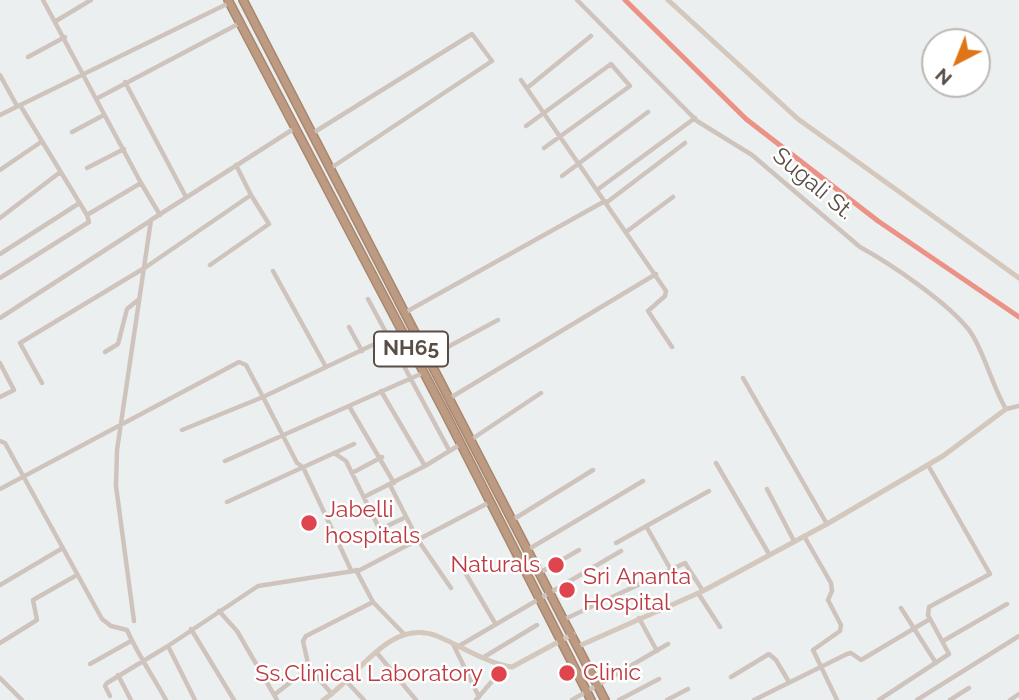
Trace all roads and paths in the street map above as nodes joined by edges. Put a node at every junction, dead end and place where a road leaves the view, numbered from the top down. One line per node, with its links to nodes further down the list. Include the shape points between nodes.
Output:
1 (43, 0): 7 (street)
2 (91, 0): 7 (street)
3 (243, 0): 27 (highway, NH65)
4 (577, 0): 23 (street, Sugali St.)
5 (668, 0): 58 (street, via 798,120)
6 (229, 1): 8 (highway, NH65); 13 (street)
7 (56, 21): 10 (street)
8 (240, 23): 15 (street); 25 (highway, NH65)
9 (591, 36): 16 (street)
10 (65, 37): 11 (street); 13 (street)
11 (28, 57)
12 (0, 75): 18 (street)
13 (85, 75): 17 (street); 18 (street)
14 (521, 80): 16 (street)
15 (125, 82): 17 (street); 43 (street)
16 (527, 88): 20 (street)
17 (96, 99): 22 (street)
18 (18, 105): 21 (street); 29 (street)
19 (648, 112): 33 (street)
20 (544, 113): 24 (street); 28 (street); 28 (street, via 611,64 630,86)
21 (0, 115)
22 (104, 115): 26 (street); 32 (street)
23 (695, 118): 41 (street); 84 (street, Sugali St., via 752,155 860,247 969,330)
24 (526, 126)
25 (295, 128): 34 (street); 65 (highway, NH65)
26 (72, 132)
27 (313, 133): 35 (highway, NH65); 35 (street, via 472,34 492,61)
28 (562, 138): 31 (street); 33 (street)
29 (41, 142): 37 (street); 38 (street)
30 (685, 142): 45 (street)
31 (544, 148)
32 (124, 149): 36 (street); 40 (street)
33 (579, 163): 39 (street); 41 (street)
34 (236, 165): 42 (street); 43 (street)
35 (331, 167): 61 (highway, NH65)
36 (88, 168)
37 (0, 170)
38 (59, 173): 46 (street); 49 (street)
39 (562, 176)
40 (141, 183): 47 (street); 48 (street)
41 (597, 190): 45 (street)
42 (251, 195): 53 (street, via 268,224); 54 (street)
43 (186, 197): 48 (street)
44 (673, 197): 51 (street)
45 (606, 202): 51 (street); 61 (street)
46 (78, 204): 47 (street); 52 (street)
47 (87, 215): 57 (street, via 89,222)
48 (160, 215): 50 (street)
49 (0, 218)
50 (151, 220): 54 (street); 62 (street)
51 (626, 232): 56 (street)
52 (0, 254)
53 (210, 265)
54 (146, 267): 59 (street); 76 (street, via 20,343)
55 (273, 271): 72 (street)
56 (656, 274): 67 (street, via 667,293 649,307 649,313); 81 (street)
57 (0, 278)
58 (1019, 278)
59 (140, 299): 69 (street, via 127,309 118,345); 85 (street)
60 (368, 299): 66 (street)
61 (406, 312): 70 (highway, NH65)
62 (0, 318)
63 (498, 320): 70 (street)
64 (349, 327): 68 (street)
65 (402, 331): 66 (street); 73 (highway, NH65)
66 (388, 338): 68 (street); 75 (street)
67 (672, 347)
68 (362, 351): 72 (street)
69 (105, 352)
70 (429, 358): 81 (highway, NH65)
71 (0, 363): 79 (street, via 13,390)
72 (326, 367): 80 (street)
73 (423, 373): 75 (street); 91 (highway, NH65)
74 (743, 378): 113 (street)
75 (410, 379): 77 (street); 92 (street)
76 (43, 383)
77 (381, 391): 82 (street); 98 (street)
78 (541, 393): 88 (street)
79 (0, 397)
80 (263, 397): 85 (street, via 246,365 239,362); 86 (street); 87 (street)
81 (450, 398): 88 (highway, NH65)
82 (349, 406): 87 (street); 94 (street)
83 (1019, 406): 84 (street)
84 (1006, 409): 97 (street)
85 (118, 429): 102 (street); 141 (street, via 116,486)
86 (182, 430)
87 (283, 435): 95 (street); 99 (street)
88 (472, 439): 112 (highway, NH65)
89 (0, 441): 102 (street)
90 (354, 444): 93 (street)
91 (461, 444): 92 (street); 109 (highway, NH65)
92 (449, 450): 98 (street)
93 (334, 453): 99 (street); 101 (street, via 342,456)
94 (382, 457): 101 (street); 104 (street)
95 (225, 461)
96 (716, 463): 123 (street)
97 (928, 465): 113 (street); 140 (street, via 990,574 930,606)
98 (425, 466): 104 (street)
99 (303, 467): 110 (street); 125 (street)
100 (593, 470): 112 (street)
101 (352, 473): 108 (street)
102 (22, 477): 105 (street); 119 (street)
103 (643, 481): 120 (street)
104 (392, 484): 108 (street); 111 (street)
105 (0, 489)
106 (767, 489): 117 (street)
107 (709, 491): 114 (street)
108 (364, 497): 111 (street, via 380,528)
109 (491, 501): 116 (street); 133 (highway, NH65)
110 (227, 502)
111 (406, 517): 116 (street)
112 (514, 519): 120 (highway, NH65)
113 (827, 524): 115 (street)
114 (646, 526): 118 (street); 126 (street)
115 (804, 536): 117 (street); 165 (street, via 831,583 828,600 841,625 840,631 813,650)
116 (418, 540): 125 (street); 130 (street)
117 (794, 541): 123 (street)
118 (616, 543)
119 (61, 549): 128 (street); 129 (street)
120 (529, 549): 127 (highway, NH65)
121 (579, 550): 127 (street)
122 (621, 551): 132 (street)
123 (769, 554): 131 (street)
124 (463, 569): 142 (street)
125 (353, 570): 134 (street); 137 (street, via 262,585)
126 (671, 570): 131 (street, via 688,565); 139 (street)
127 (541, 572): 132 (highway, NH65)
128 (77, 575): 151 (street, via 102,619 125,629); 153 (street, via 33,600 37,620)
129 (0, 585)
130 (451, 588)
131 (700, 592): 138 (street); 144 (street)
132 (551, 593): 133 (street); 139 (highway, NH65)
133 (540, 596): 142 (street); 150 (highway, NH65)
134 (373, 602): 147 (street); 166 (street, via 306,636 303,645)
135 (1007, 604): 152 (street)
136 (901, 608): 146 (street)
137 (219, 611): 145 (street); 180 (street, via 237,631)
138 (638, 617): 157 (street); 158 (street)
139 (565, 619): 148 (highway, NH65)
140 (930, 619): 146 (street); 152 (street)
141 (134, 621)
142 (495, 623): 154 (street)
143 (537, 625): 160 (street)
144 (720, 627)
145 (191, 629): 156 (street); 186 (street)
146 (915, 629): 162 (street); 165 (street, via 861,660 851,653)
147 (403, 633): 154 (street, via 419,631); 159 (street)
148 (573, 634): 150 (street); 157 (highway, NH65)
149 (1019, 636): 198 (street)
150 (561, 640): 164 (street, via 512,667); 176 (highway, NH65)
151 (131, 641): 161 (street); 163 (street)
152 (943, 641): 162 (street, via 949,654)
153 (0, 643)
154 (456, 644): 160 (street); 181 (street)
155 (668, 644): 158 (street)
156 (168, 646): 161 (street); 185 (street)
157 (579, 646): 173 (highway, NH65)
158 (657, 651): 173 (street)
159 (377, 653): 171 (street); 189 (street)
160 (484, 657): 164 (street)
161 (143, 659): 167 (street); 184 (street)
162 (936, 663): 197 (street)
163 (90, 664)
164 (505, 666): 181 (street)
165 (820, 667): 172 (street); 196 (street)
166 (309, 668): 177 (street); 180 (street)
167 (118, 675): 179 (street, via 105,684); 183 (street)
168 (731, 677): 172 (street, via 769,654)
169 (0, 678): 182 (street)
170 (659, 679): 193 (street)
171 (347, 682): 177 (street); 188 (street)
172 (789, 682): 195 (street)
173 (598, 685): 176 (street); 192 (highway, NH65)
174 (969, 688): 199 (street)
175 (688, 689): 194 (street)
176 (586, 691): 190 (street); 191 (highway, NH65)
177 (332, 694): 187 (street)
178 (1019, 694): 200 (street)
179 (110, 696)
180 (275, 697)
181 (478, 698)
182 (22, 700)
183 (131, 700)
184 (166, 700)
185 (195, 700)
186 (234, 700)
187 (323, 700)
188 (364, 700)
189 (416, 700)
190 (572, 700)
191 (591, 700)
192 (605, 700)
193 (619, 700)
194 (667, 700)
195 (754, 700)
196 (837, 700)
197 (879, 700)
198 (917, 700)
199 (950, 700)
200 (1010, 700)

